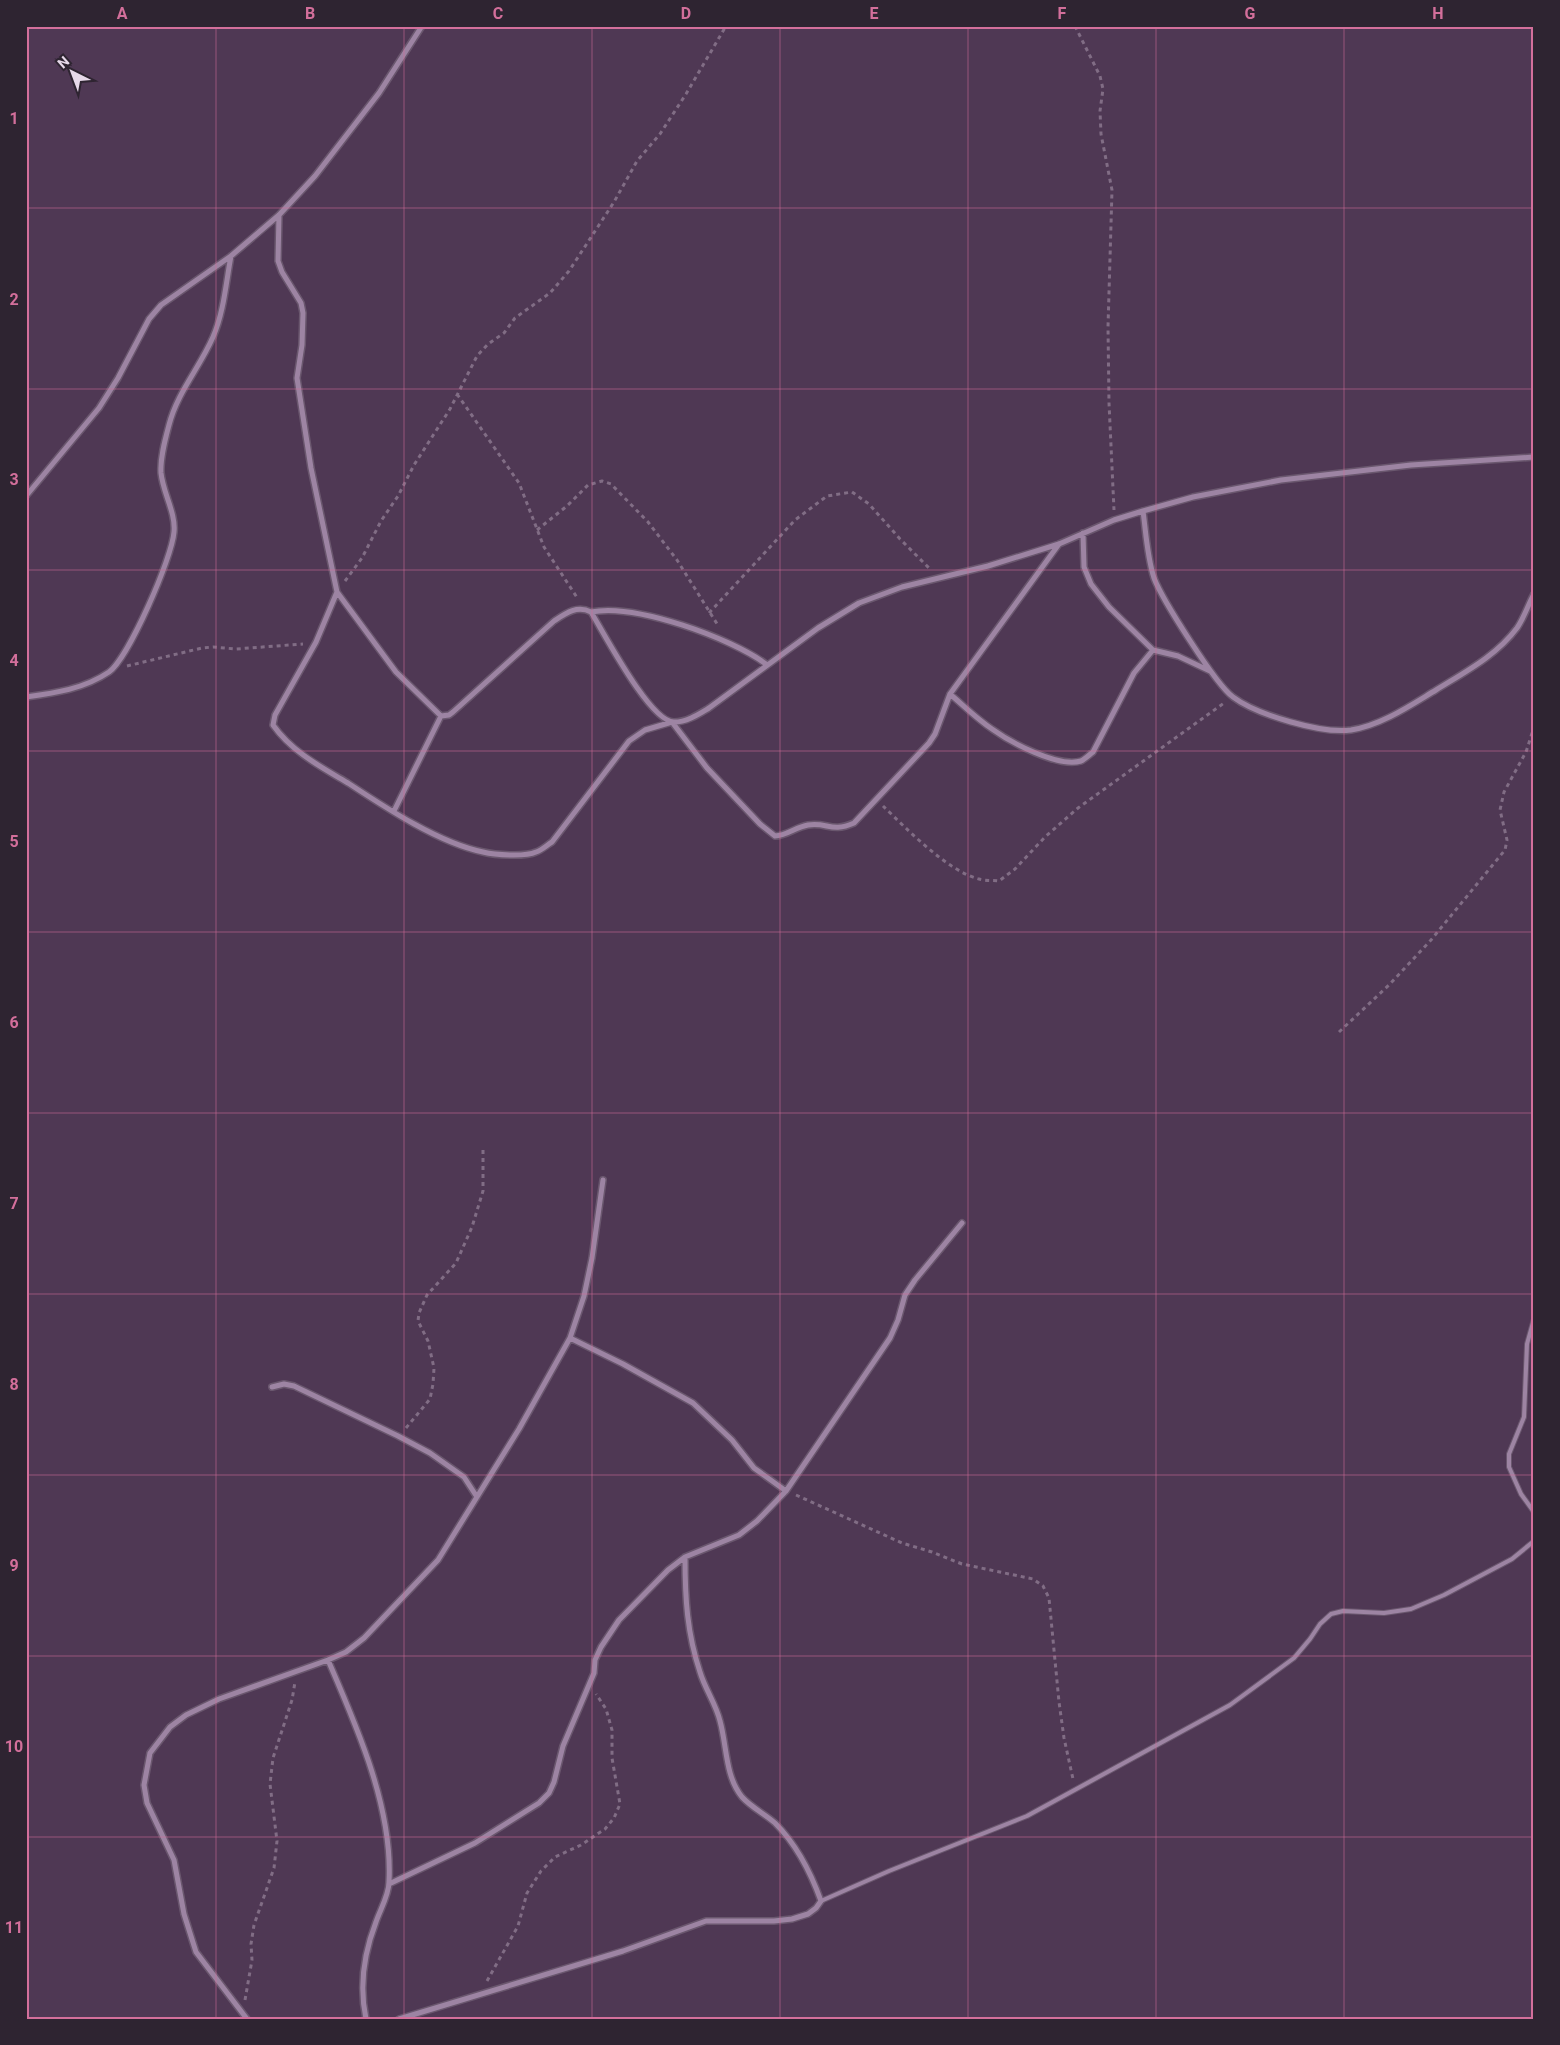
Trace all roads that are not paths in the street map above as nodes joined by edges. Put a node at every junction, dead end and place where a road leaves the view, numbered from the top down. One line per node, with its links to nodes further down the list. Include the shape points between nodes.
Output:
1 (422, 26): 2 (street, via 379,93 315,176)
2 (279, 215): 3 (street); 9 (street, via 278,261 303,313 298,378 311,468)
3 (232, 256): 5 (street, via 161,305 149,319 99,408); 16 (street, via 214,336 169,423 161,474 175,532 149,605 124,653 111,670 83,686)
4 (1534, 457): 6 (street, via 1412,464 1282,480 1193,496)
5 (26, 496)
6 (1143, 511): 7 (street); 14 (street, via 1155,579)
7 (1083, 533): 8 (street); 12 (street, via 1084,567 1091,584 1109,607)
8 (1059, 544): 13 (street, via 902,587 860,603); 15 (street)
9 (337, 592): 17 (street, via 396,672); 19 (street, via 316,642 275,714 273,726 281,737 316,765)
10 (1534, 594): 14 (street, via 1518,627 1498,650 1385,719 1352,730 1324,730 1268,715 1232,697)
11 (591, 612): 13 (street, via 621,610 642,614 730,642); 17 (street, via 584,608 569,610 454,712); 18 (street, via 635,686 661,717)
12 (1153, 650): 14 (street, via 1178,656); 15 (street, via 1134,673 1093,752 1082,761 1071,763 1054,759 1021,746 991,729)
13 (766, 664): 18 (street, via 710,708 691,718)
14 (1212, 672)
15 (950, 694): 18 (street, via 936,734 877,801 854,822 843,828 810,824 775,836 707,768)
16 (26, 697)
17 (440, 716): 19 (street)
18 (672, 722): 19 (street, via 645,730 629,741 552,842 535,853 484,853 455,844)
19 (394, 811)
20 (603, 1180): 23 (street, via 588,1277)
21 (962, 1224): 25 (street, via 915,1280 905,1296 890,1338)
22 (1534, 1319): 27 (lane, via 1527,1344 1524,1417 1509,1454 1509,1467 1521,1494)
23 (570, 1338): 25 (street, via 693,1403 732,1440 754,1468); 26 (street)
24 (272, 1387): 26 (street, via 294,1386 430,1453 464,1477)
25 (786, 1491): 29 (street, via 739,1535)
26 (477, 1497): 30 (street, via 438,1560 417,1584 364,1638 346,1652)
27 (1534, 1512)
28 (1534, 1542): 32 (lane, via 1512,1559 1411,1609 1331,1614 1294,1658 1230,1705 1027,1816)
29 (685, 1557): 31 (street, via 618,1620 601,1646 549,1793 539,1803 475,1843); 32 (street, via 687,1625 700,1673 720,1720 734,1783 742,1797 773,1821 786,1836 813,1879)
30 (328, 1660): 31 (street, via 355,1723 374,1784 386,1829); 33 (street, via 219,1699 186,1715 159,1739 146,1768 147,1803 174,1860 184,1914 196,1952)
31 (389, 1884): 34 (street, via 367,1945 363,1983)
32 (821, 1901): 35 (street, via 808,1914 792,1919 706,1921 623,1951)
33 (246, 2019)
34 (366, 2019)
35 (399, 2019)

